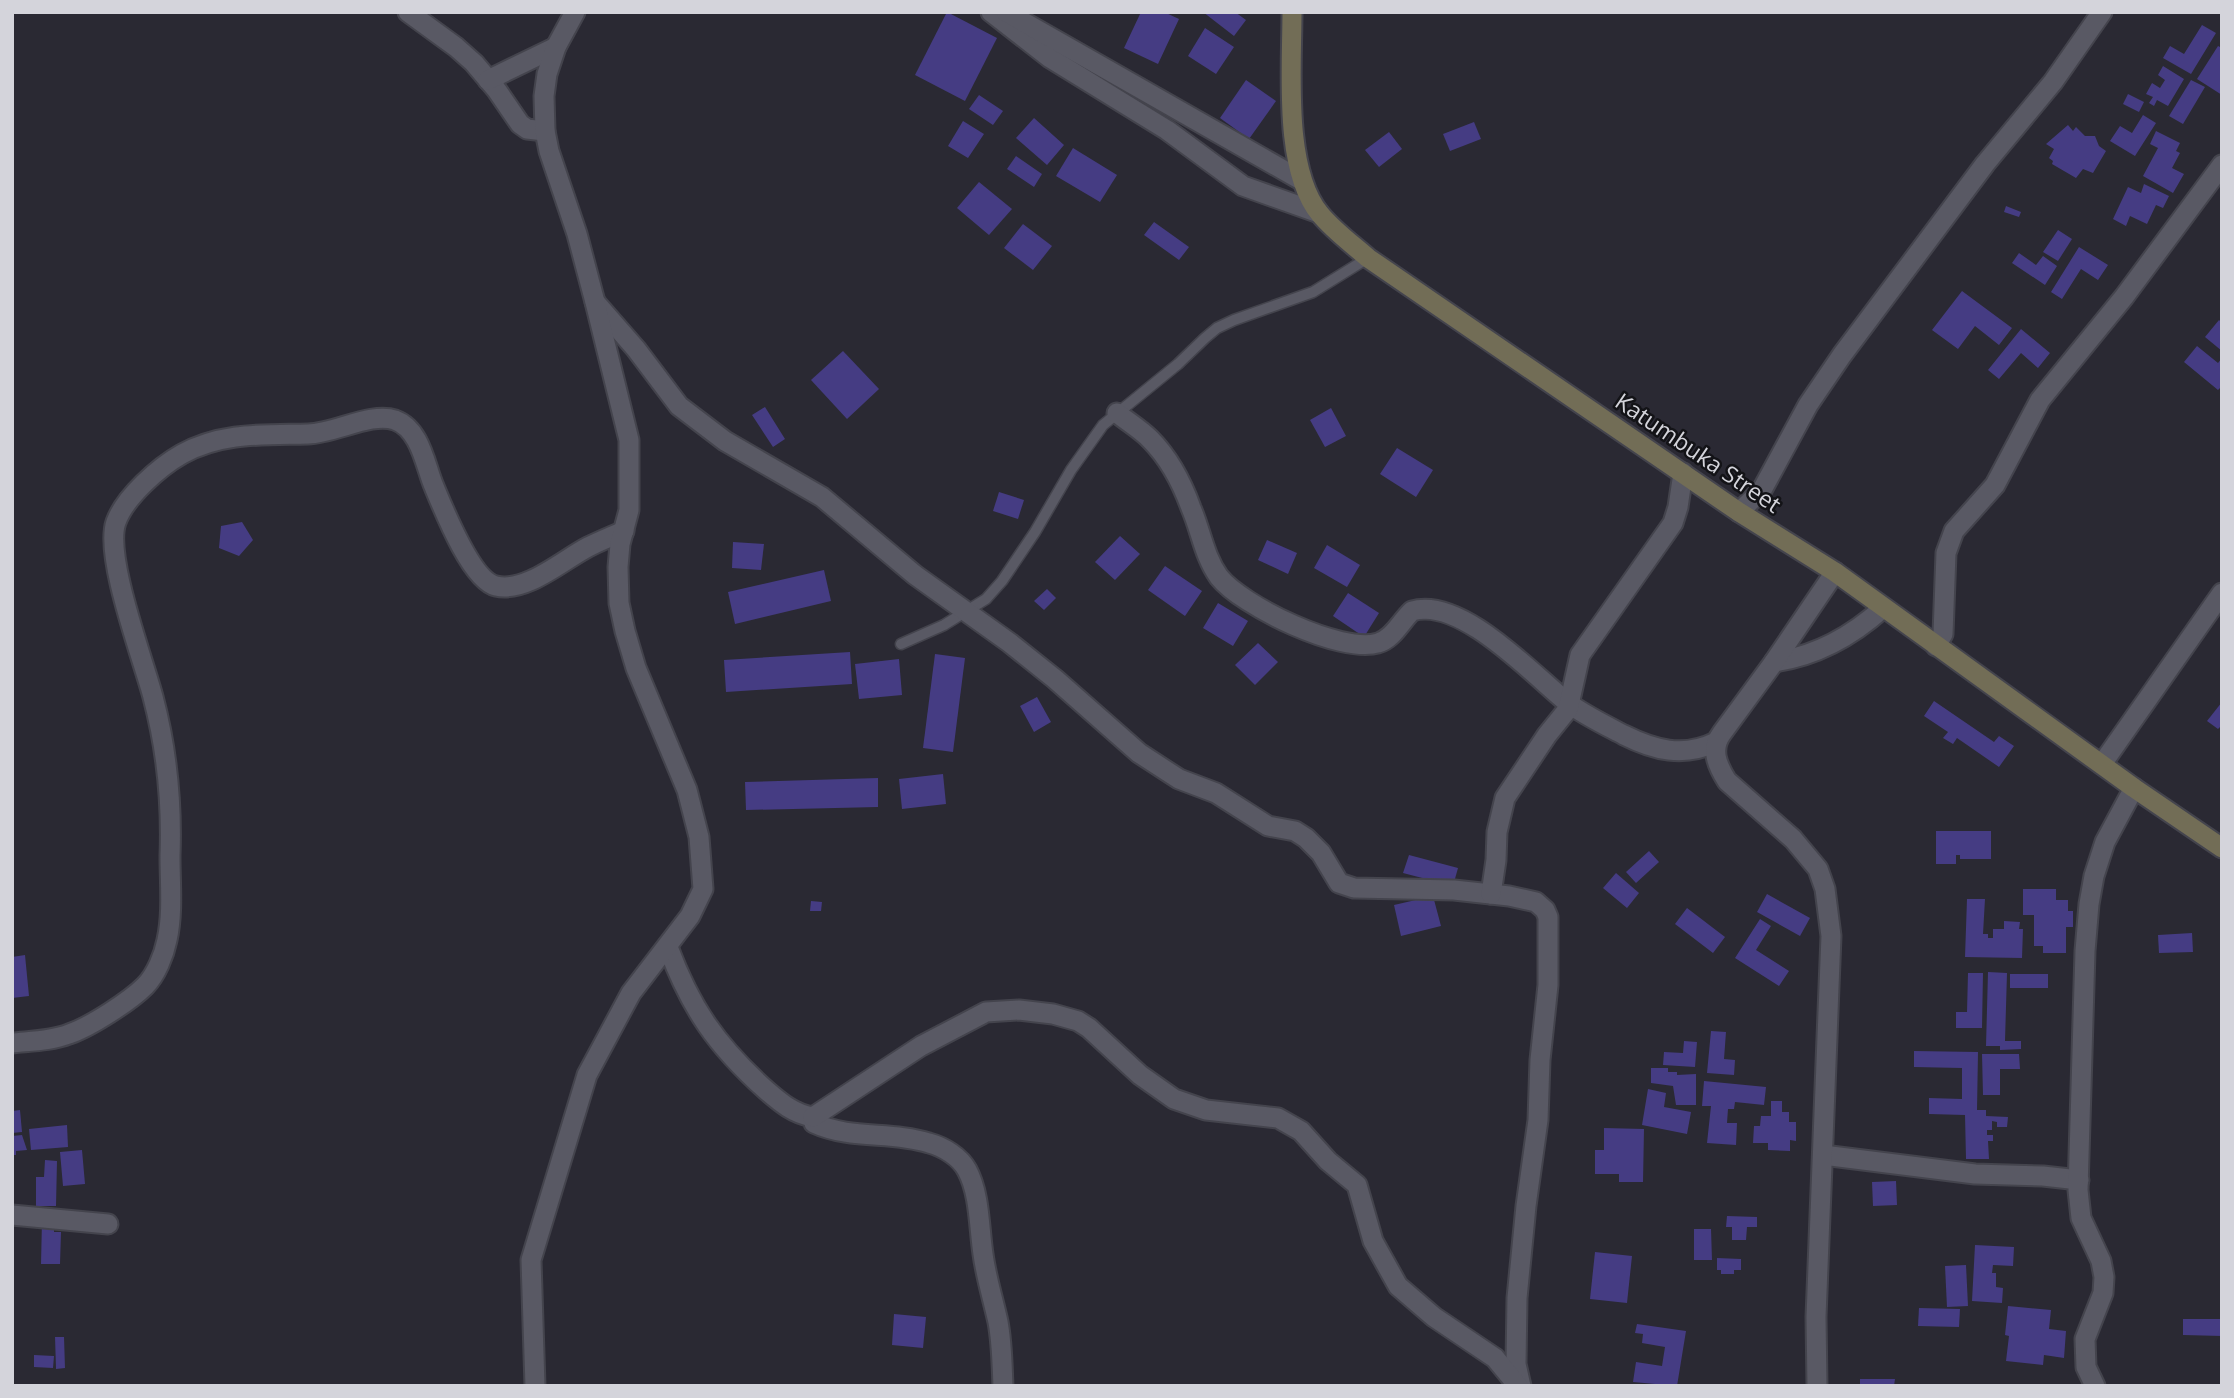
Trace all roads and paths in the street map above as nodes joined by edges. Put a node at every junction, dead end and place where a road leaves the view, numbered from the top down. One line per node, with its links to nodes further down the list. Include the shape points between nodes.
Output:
1 (408, 12): 8 (street, via 456,47)
2 (575, 12): 7 (street)
3 (991, 12): 12 (street, via 1050,58 1167,130 1243,186)
4 (1006, 12): 11 (street)
5 (1292, 12): 11 (main road, Katumbuka Street, via 1295,149)
6 (2102, 12): 17 (street, via 1842,355 1808,405 1762,490)
7 (556, 47): 8 (street); 9 (street, via 545,85)
8 (488, 80): 9 (street, via 520,124)
9 (545, 131): 14 (street)
10 (2222, 165): 24 (street, via 2040,400 1995,485 1954,531 1946,554 1943,634)
11 (1301, 180): 12 (main road, Katumbuka Street)
12 (1319, 213): 13 (main road, Katumbuka Street)
13 (1368, 258): 15 (lane, via 1313,292 1217,328); 16 (main road, Katumbuka Street)
14 (596, 302): 18 (street, via 629,440 629,510); 22 (street, via 679,406 725,441 822,497)
15 (1117, 413): 22 (lane, via 1091,440 1002,581); 26 (street, via 1151,440 1169,462 1217,574 1247,602 1313,632 1365,645 1382,641 1412,611 1432,610 1468,623 1496,640)
16 (1683, 473): 17 (main road, Katumbuka Street); 26 (street, via 1678,506 1665,537 1580,656)
17 (1739, 512): 19 (main road, Katumbuka Street)
18 (624, 531): 32 (street, via 618,568 625,631 680,769 702,859 702,893); 33 (street, via 520,584 490,584 461,545 418,443 410,430 392,419 379,418 328,433 244,434 224,439 183,453 144,484 116,522 114,555 166,758 172,820 167,942 145,986 105,1015 70,1034)
19 (1835, 572): 21 (main road, Katumbuka Street); 25 (street)
20 (2222, 593): 28 (street)
21 (1883, 608): 24 (main road, Katumbuka Street); 25 (street, via 1834,643)
22 (967, 612): 23 (lane); 31 (street, via 1149,760 1179,779 1216,793 1268,826 1306,838 1342,885)
23 (901, 643)
24 (1936, 646): 28 (main road, Katumbuka Street)
25 (1774, 663): 27 (street)
26 (1570, 704): 27 (street, via 1658,749 1684,752); 31 (street, via 1505,798)
27 (1716, 742): 35 (street, via 1718,767 1727,781 1801,847 1823,879 1830,936)
28 (2102, 764): 29 (main road, Katumbuka Street)
29 (2134, 788): 30 (main road, Katumbuka Street); 36 (street, via 2105,842 2089,904)
30 (2222, 848)
31 (1491, 894): 41 (street, via 1536,902 1549,922 1538,1119 1517,1298)
32 (668, 947): 34 (street, via 681,982 712,1035 774,1096 799,1115); 39 (street, via 631,993 587,1075 556,1175 531,1260)
33 (12, 1043)
34 (813, 1117): 40 (street, via 814,1123 845,1133 928,1142 951,1153 967,1171 998,1322); 41 (street, via 913,1051 986,1012 1019,1010 1078,1021 1174,1099 1206,1110 1278,1118 1301,1131 1357,1185 1373,1241 1398,1286 1434,1317 1495,1357)
35 (1823, 1155): 36 (street, via 1975,1174); 42 (street)
36 (2079, 1180): 43 (street, via 2081,1218 2104,1277 2103,1293 2085,1339 2087,1367)
37 (12, 1215): 38 (street)
38 (108, 1224)
39 (535, 1386)
40 (1003, 1386)
41 (1520, 1386)
42 (1817, 1386)
43 (2095, 1386)

